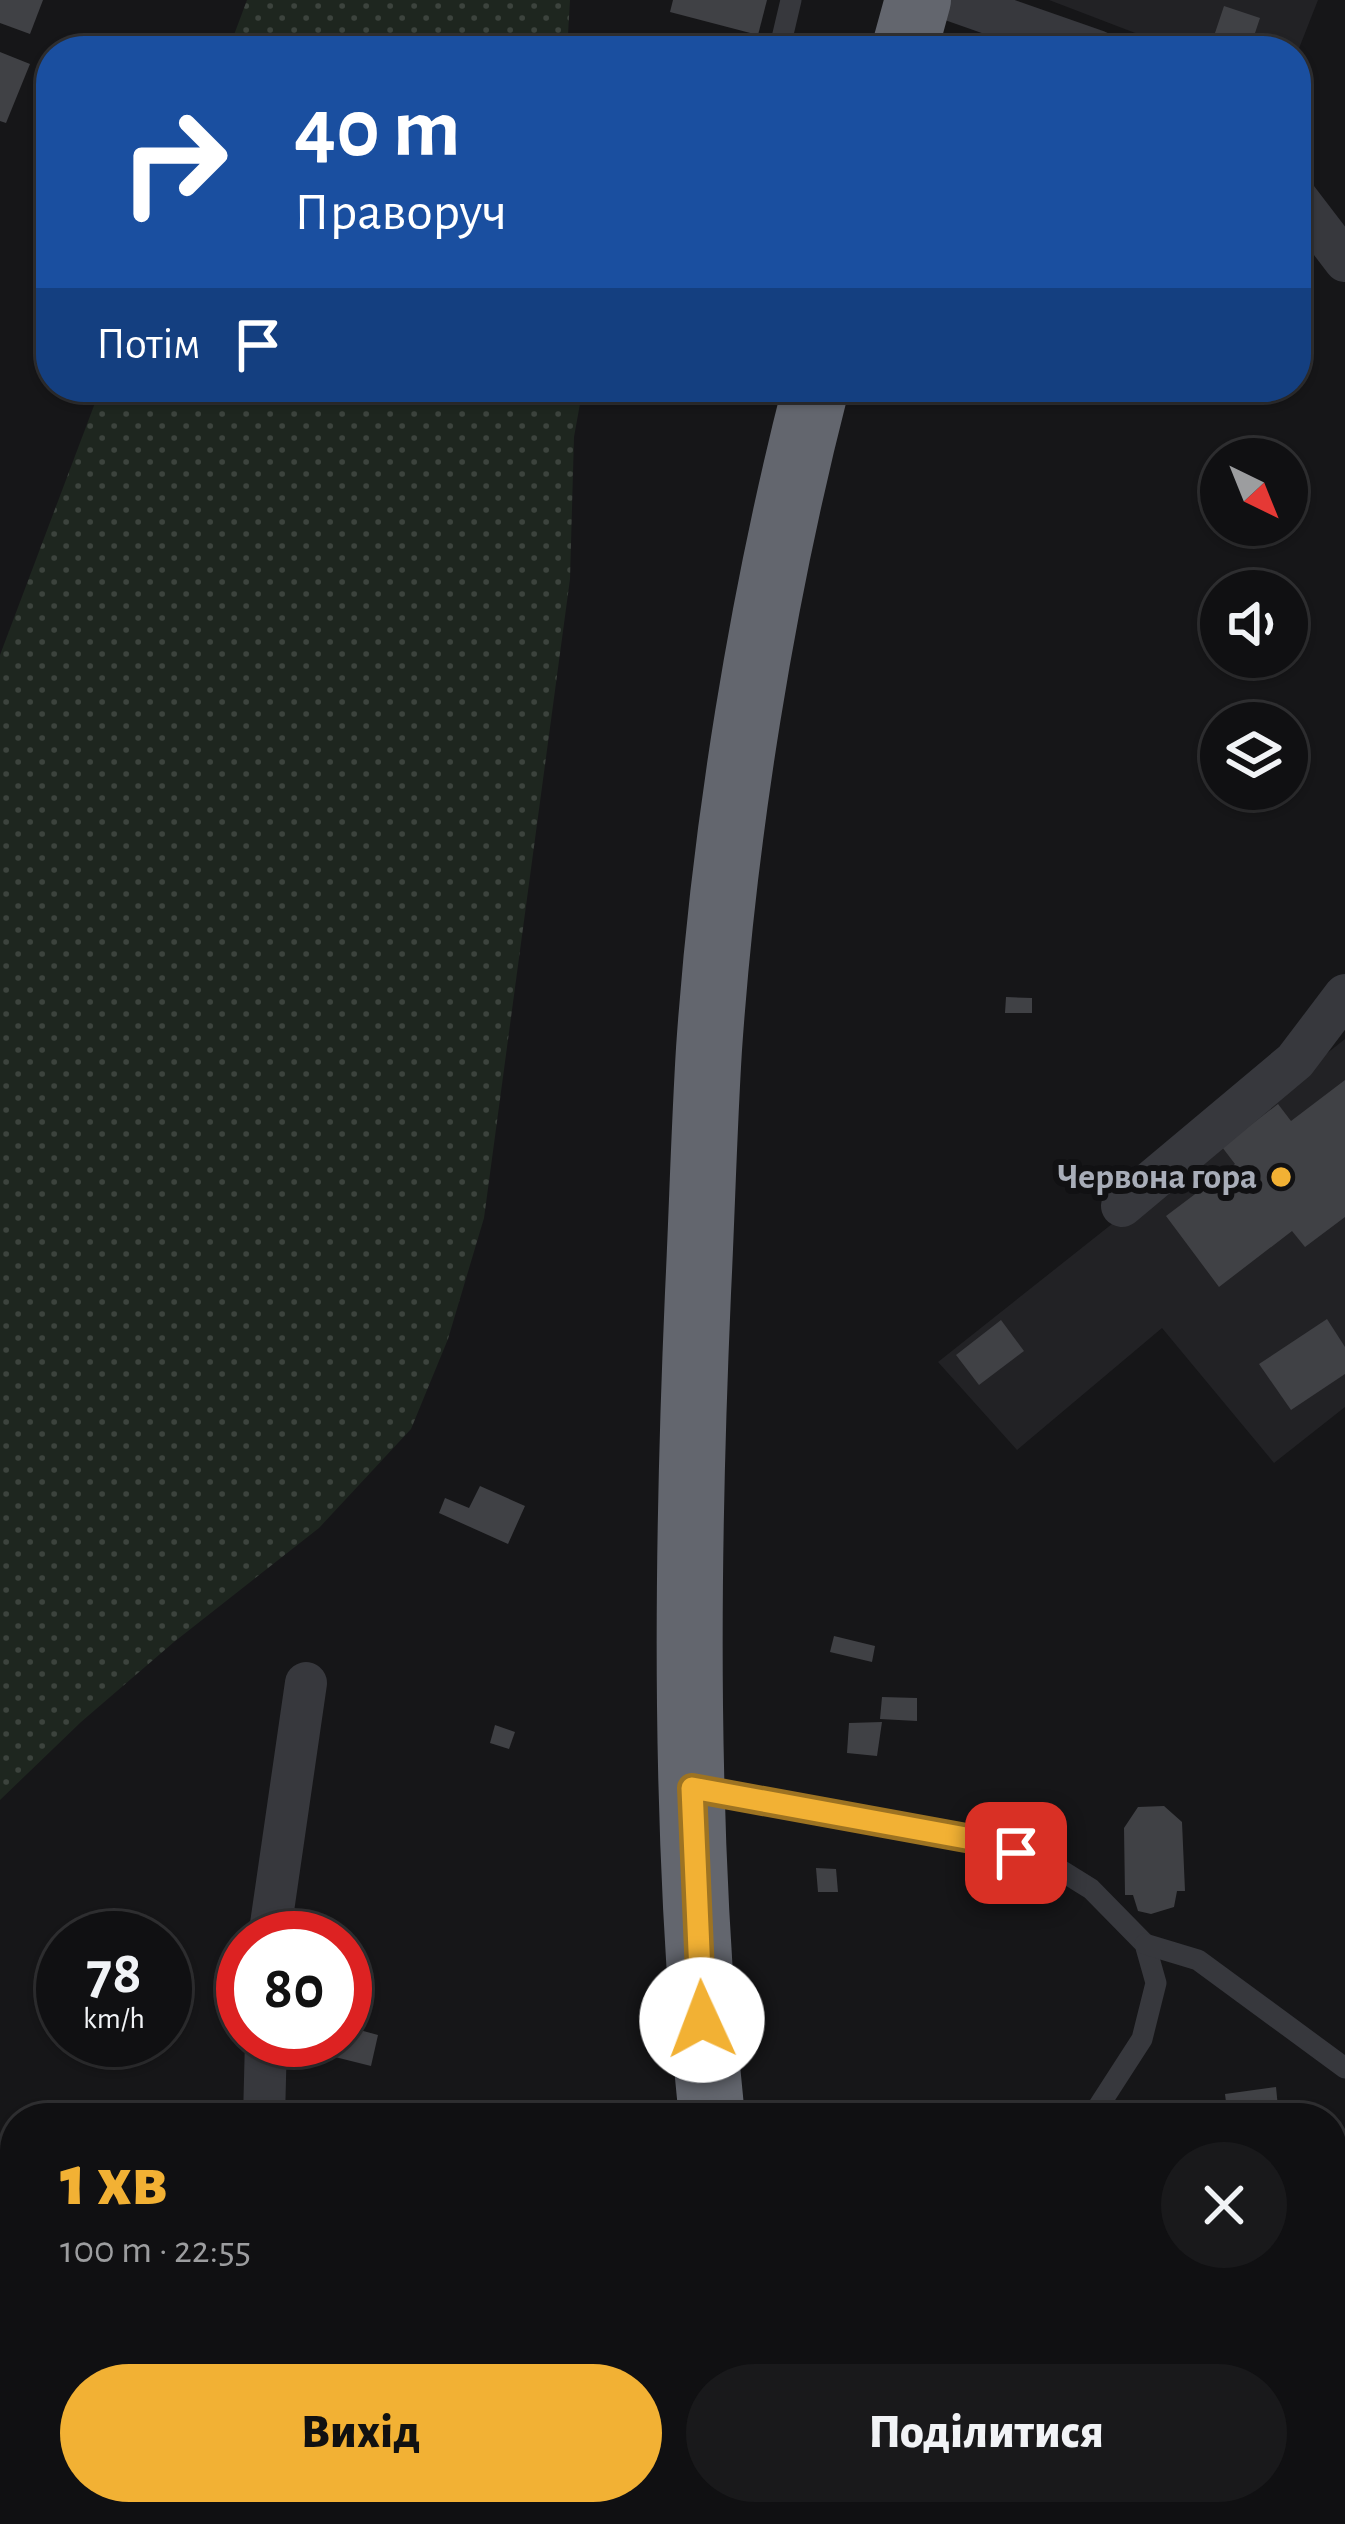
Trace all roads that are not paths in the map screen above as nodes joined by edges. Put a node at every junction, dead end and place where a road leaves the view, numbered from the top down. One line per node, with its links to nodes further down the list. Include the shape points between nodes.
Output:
1 (790, 0): 4 (lane)
2 (918, 0): 5 (highway)
3 (951, 0): 6 (street)
4 (782, 36)
5 (908, 36)
6 (1016, 36)
7 (1311, 217): 8 (street)
8 (1345, 261)
9 (812, 402): 13 (highway, via 741,757 709,1046 690,1467)
10 (1345, 995): 11 (street, via 1295,1060)
11 (1122, 1206)
12 (306, 1683): 14 (street)
13 (692, 1788): 15 (lane, via 977,1840 1054,1866 1091,1889); 19 (highway)
14 (273, 1911)
15 (1145, 1944): 17 (lane, via 1198,1960); 20 (lane, via 1156,1982 1142,2039)
16 (265, 2067): 18 (street)
17 (1345, 2068)
18 (264, 2103)
19 (710, 2103)
20 (1101, 2103)

